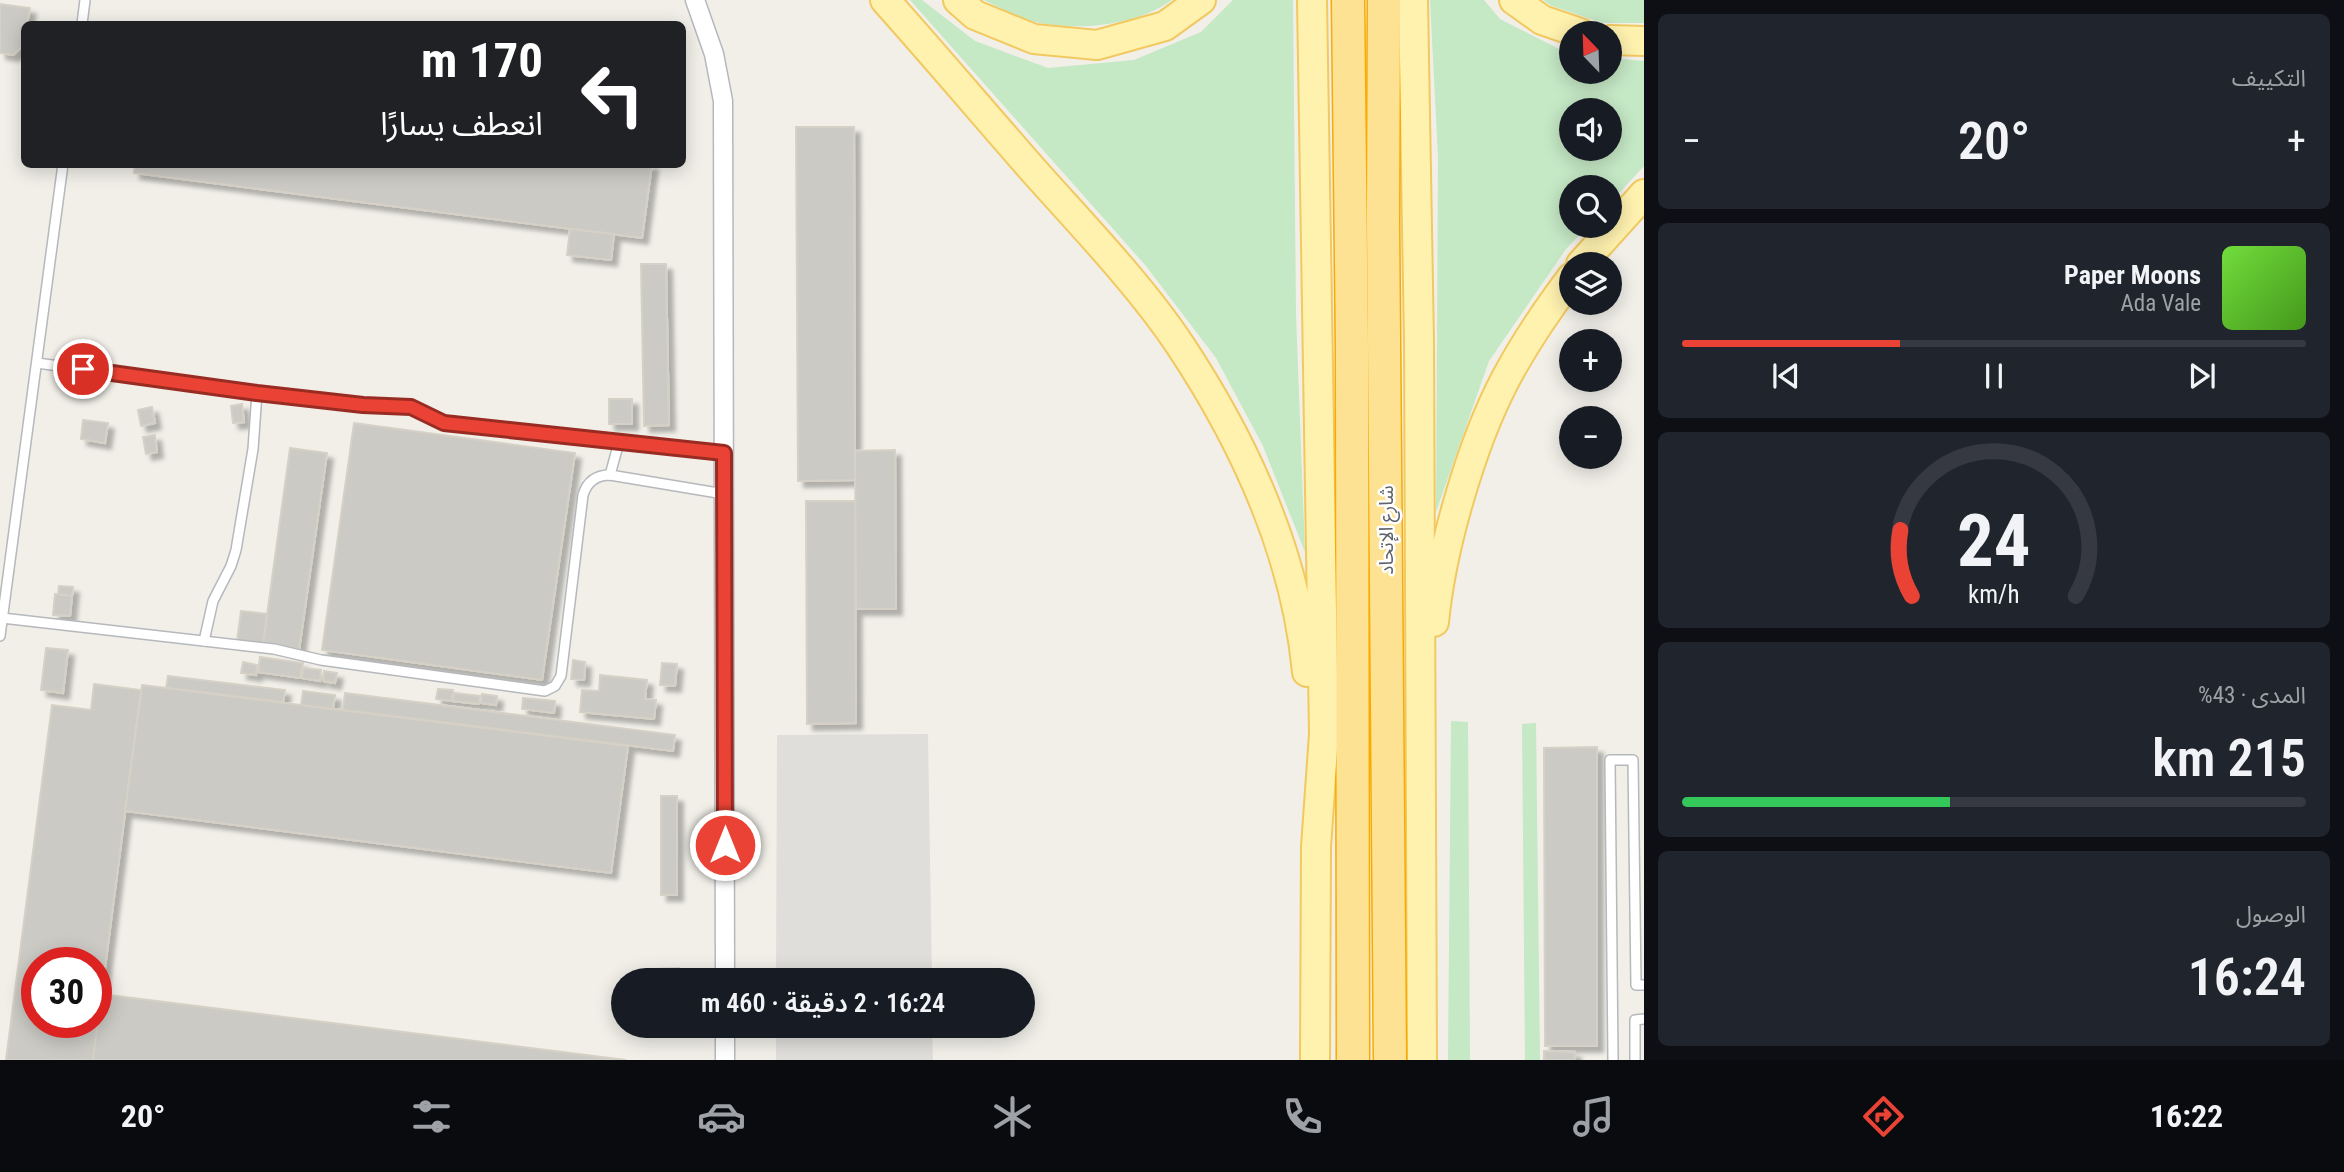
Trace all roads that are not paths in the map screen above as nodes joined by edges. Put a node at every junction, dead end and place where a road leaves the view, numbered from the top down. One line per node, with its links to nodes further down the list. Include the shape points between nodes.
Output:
1 (85, 0): 11 (lane)
2 (695, 0): 22 (street, via 714,54 723,101)
3 (884, 0): 29 (main road, via 1119,268 1179,344 1227,422 1263,498 1305,647)
4 (958, 0): 5 (main road, via 975,15 1034,39 1097,45 1166,26)
5 (1201, 0)
6 (1312, 0): 29 (main road, via 1324,734)
7 (1348, 0): 36 (highway, شارع الإتحاد)
8 (1384, 0): 37 (highway, شارع الإتحاد)
9 (1413, 0): 28 (main road)
10 (1514, 0): 12 (main road)
11 (82, 21)
12 (1559, 26)
13 (1622, 40): 14 (main road)
14 (1644, 41)
15 (62, 168): 19 (lane)
16 (1644, 194): 17 (main road)
17 (1592, 252)
18 (1559, 294): 28 (main road, via 1503,383 1455,514 1435,611)
19 (37, 363): 20 (lane); 25 (lane)
20 (257, 393): 21 (lane, via 411,407 444,423); 27 (lane, via 236,550 213,601)
21 (619, 442): 22 (lane); 23 (lane)
22 (724, 453): 24 (street)
23 (610, 475): 24 (lane); 27 (lane, via 593,480 583,495 562,671 550,689)
24 (724, 494): 30 (street)
25 (2, 618): 26 (lane); 27 (lane)
26 (0, 636)
27 (204, 641)
28 (1422, 789): 38 (main road)
29 (1316, 846): 35 (main road)
30 (725, 968)
31 (1644, 985): 39 (lane, via 1636,985 1633,760 1610,760)
32 (1644, 1019): 40 (lane, via 1635,1020)
33 (725, 1038): 34 (street)
34 (725, 1060)
35 (1315, 1060)
36 (1353, 1060)
37 (1390, 1060)
38 (1422, 1060)
39 (1613, 1060)
40 (1635, 1060)

